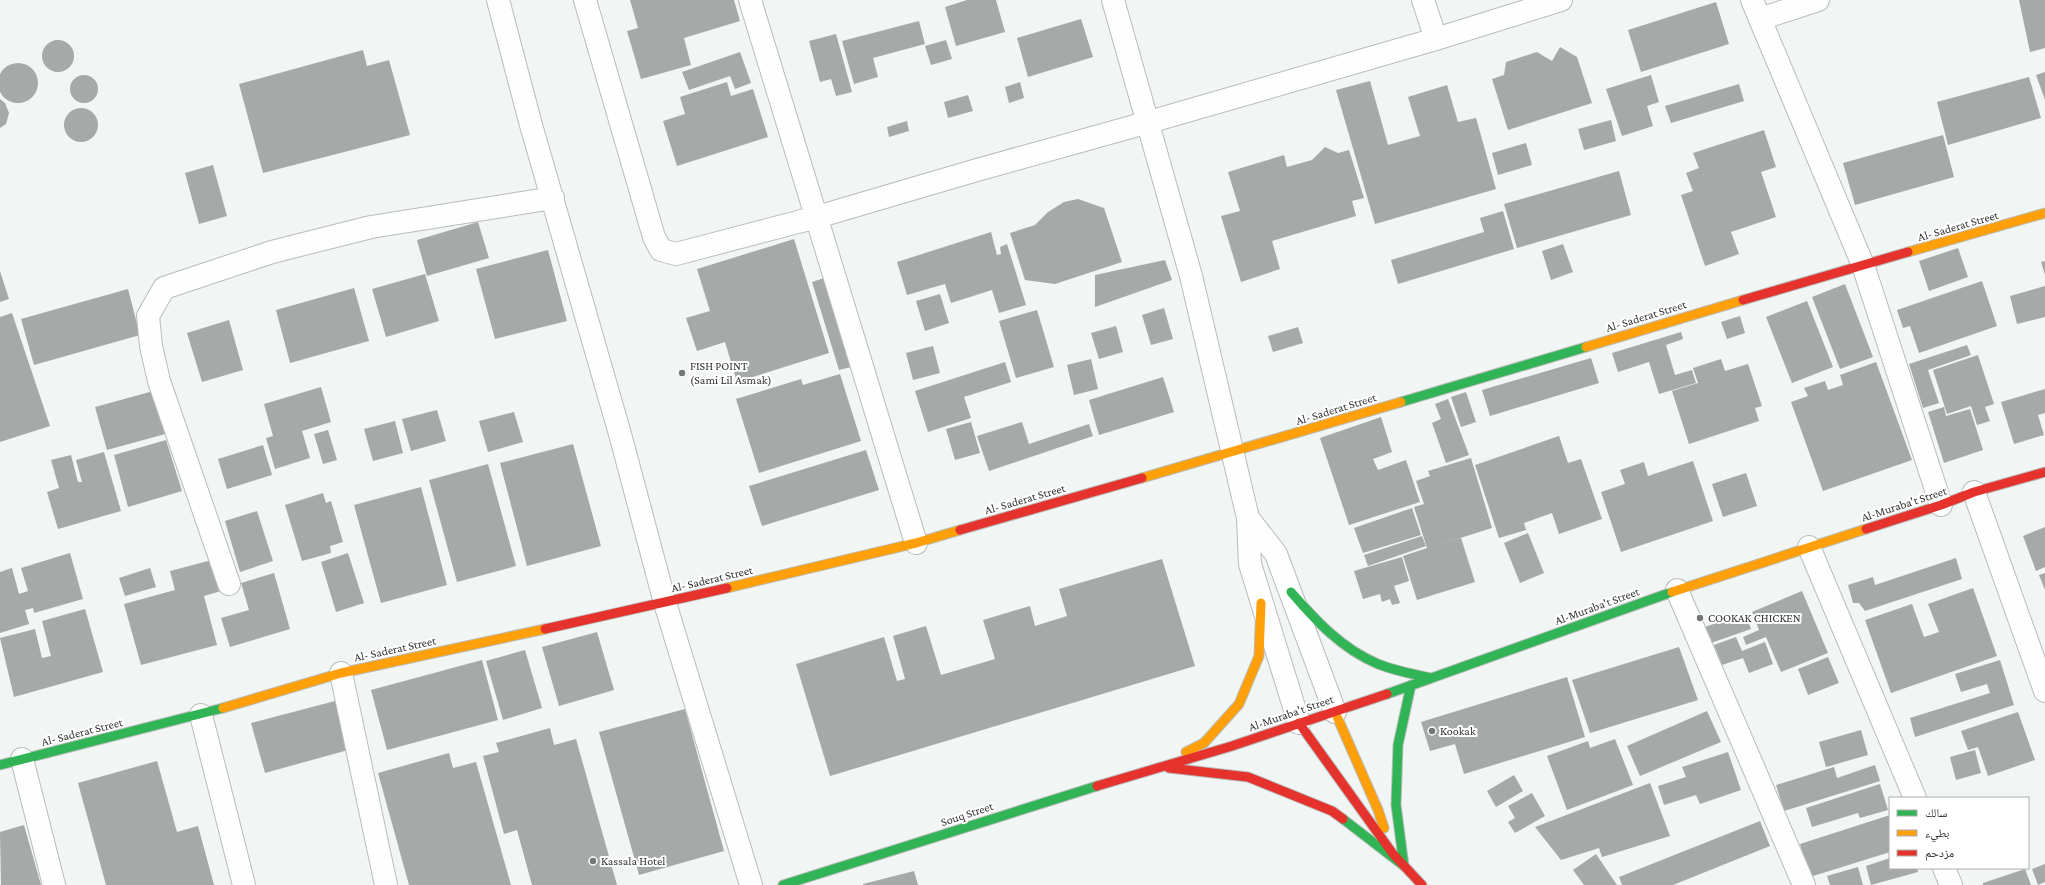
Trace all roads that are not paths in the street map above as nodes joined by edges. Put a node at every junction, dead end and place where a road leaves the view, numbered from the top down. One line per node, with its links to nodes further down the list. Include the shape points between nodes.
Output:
1 (498, 0): 11 (street)
2 (585, 0): 13 (street, via 654,237 661,250 676,254)
3 (750, 0): 13 (street)
4 (1113, 0): 10 (street)
5 (1423, 0): 9 (street)
6 (1561, 0): 9 (street)
7 (1818, 0): 8 (street)
8 (1756, 10): 14 (street)
9 (1436, 39): 10 (street)
10 (1149, 122): 13 (street); 15 (street, via 1191,276)
11 (553, 198): 22 (street, via 371,227 272,252 164,288 148,316 151,346 159,381); 25 (street)
12 (2045, 214): 14 (street, Al- Saderat Street)
13 (816, 217): 20 (street)
14 (1863, 265): 15 (street, Al- Saderat Street); 18 (street)
15 (1234, 451): 19 (street); 20 (street, Al- Saderat Street)
16 (2045, 472): 17 (street, Al-Muraba't Street)
17 (1974, 492): 18 (street, Al-Muraba't Street); 30 (street)
18 (1941, 505): 21 (street, Al-Muraba't Street)
19 (1248, 518): 24 (street, via 1276,554); 26 (street, via 1250,564)
20 (916, 543): 25 (street, Al- Saderat Street)
21 (1809, 547): 23 (street, Al-Muraba't Street); 37 (street)
22 (229, 584)
23 (1677, 590): 28 (street, Al-Muraba't Street); 47 (street)
24 (1291, 592): 28 (street, via 1319,624 1352,650 1391,669); 31 (street)
25 (665, 603): 27 (street, Al- Saderat Street); 44 (street)
26 (1261, 603): 33 (street); 36 (street, via 1259,656 1239,704 1204,743)
27 (341, 674): 32 (street, Al- Saderat Street); 43 (street)
28 (1432, 679): 29 (street, Al-Muraba't Street)
29 (1411, 685): 31 (street, Al-Muraba't Street); 39 (street, via 1398,745 1396,805)
30 (2045, 690)
31 (1335, 712): 33 (street, Al-Muraba't Street); 38 (street, via 1378,810)
32 (201, 715): 34 (street, Al- Saderat Street); 42 (street)
33 (1299, 723): 36 (street, Al-Muraba't Street); 38 (street)
34 (22, 759): 35 (street, Al- Saderat Street); 41 (street)
35 (0, 765)
36 (1158, 767): 39 (street, via 1248,777 1318,805 1332,811); 45 (street, Souq Street)
37 (1915, 797)
38 (1393, 854): 39 (street)
39 (1404, 866): 46 (street)
40 (1944, 869): 48 (street)
41 (54, 885)
42 (244, 885)
43 (386, 885)
44 (751, 885)
45 (783, 885)
46 (1422, 885)
47 (1804, 885)
48 (1951, 885)

